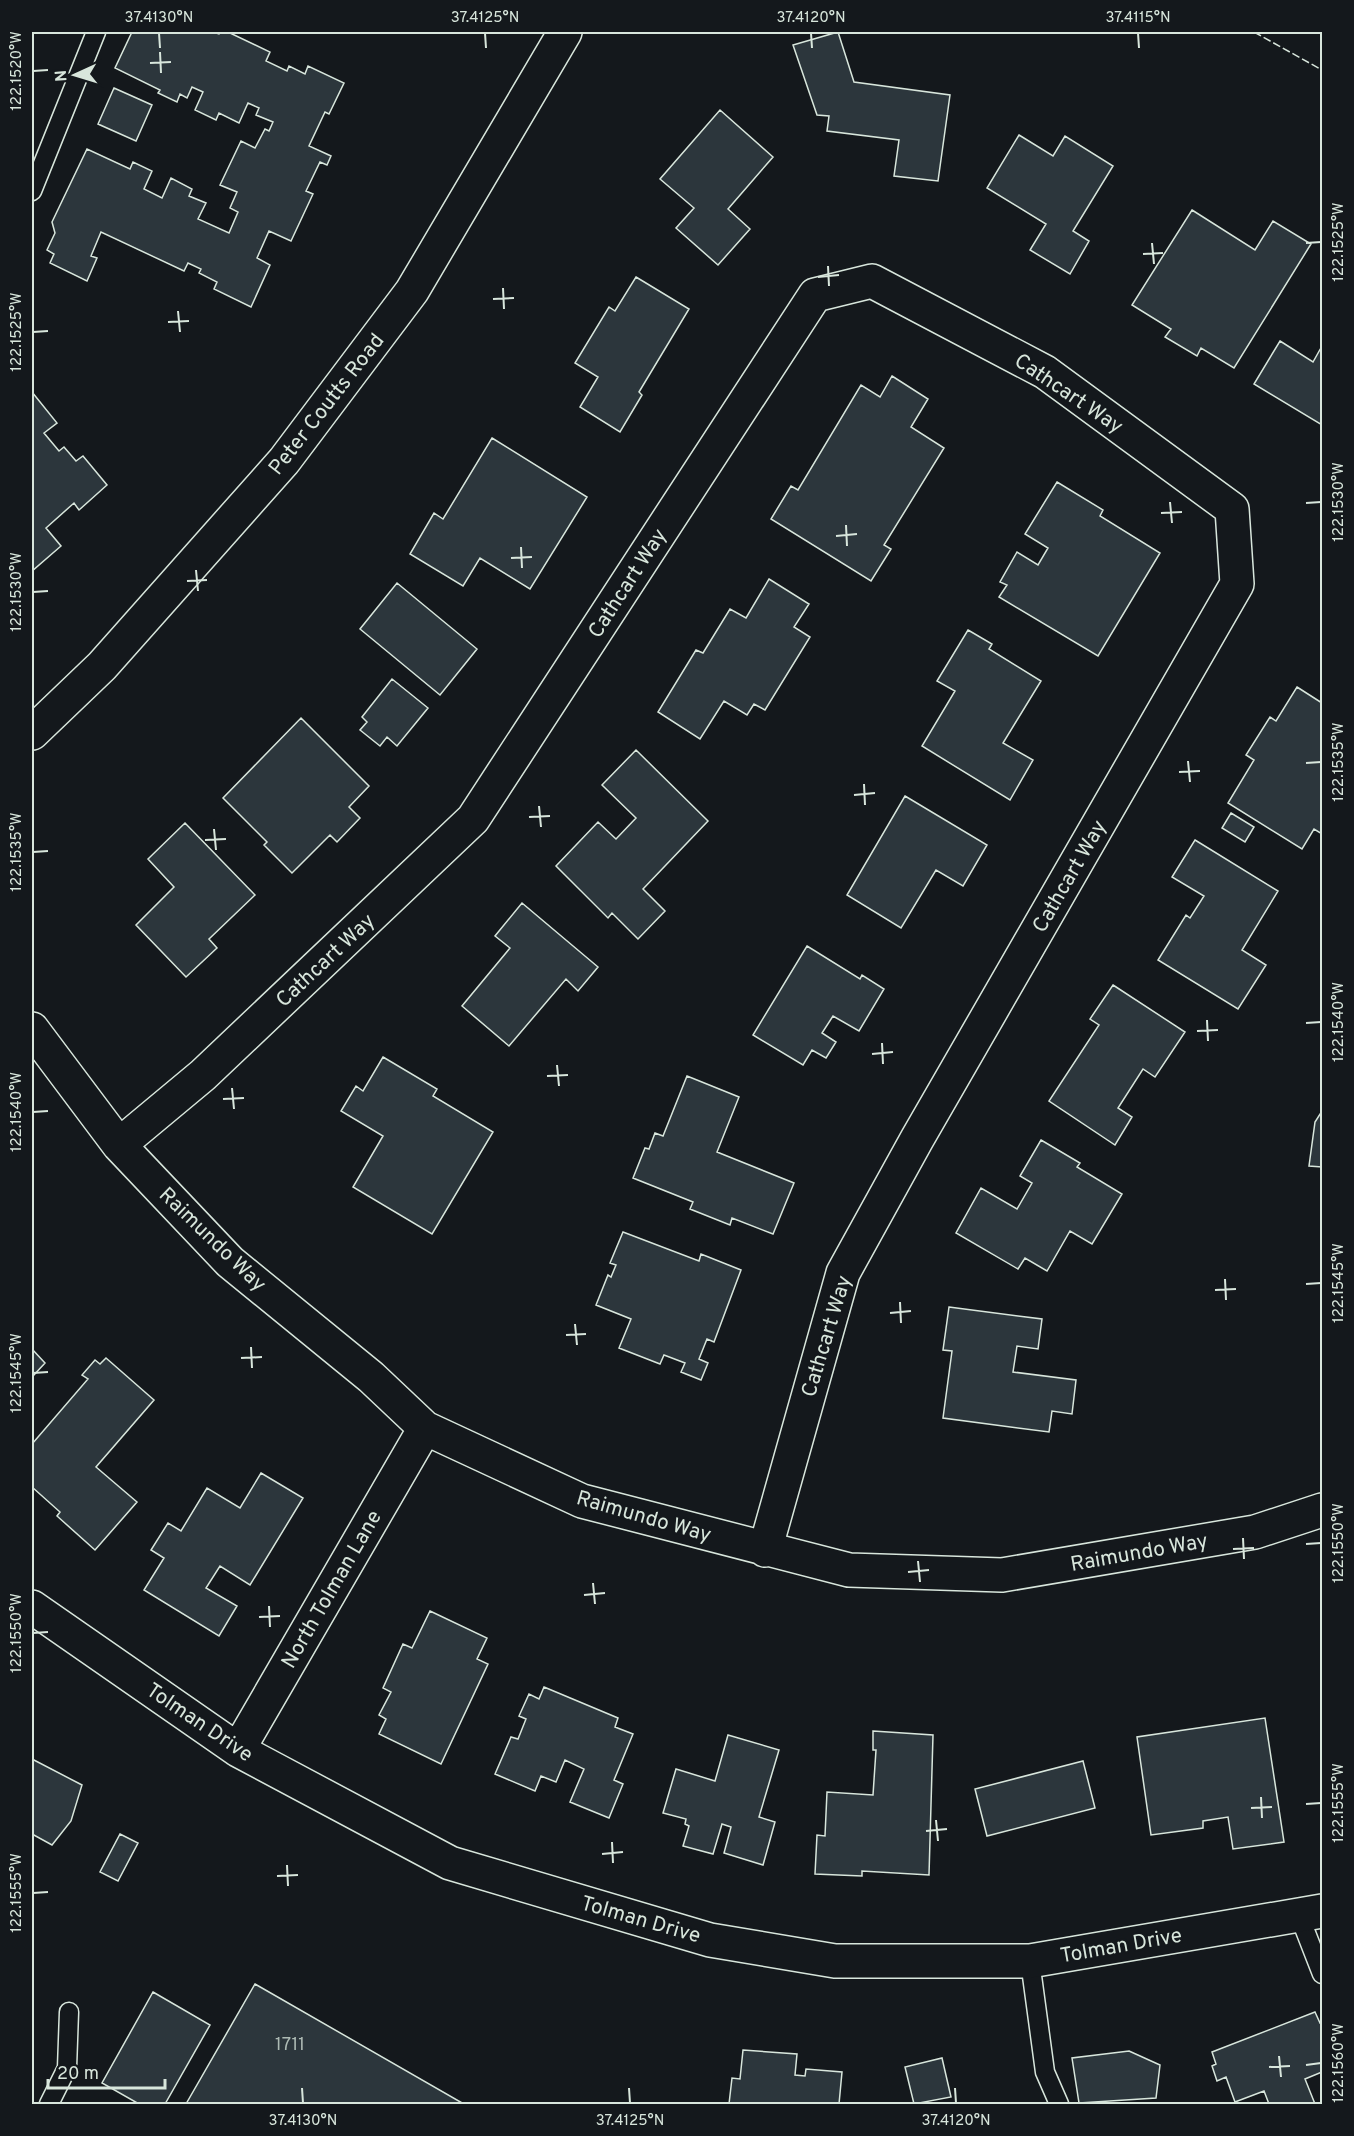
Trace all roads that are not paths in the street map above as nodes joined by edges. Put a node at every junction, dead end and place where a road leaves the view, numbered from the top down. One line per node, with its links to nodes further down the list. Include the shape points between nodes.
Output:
1 (96, 32): 3 (lane)
2 (565, 32): 4 (street, Peter Coutts Road, via 412,291 284,461 102,666)
3 (32, 191)
4 (32, 733)
5 (32, 1029): 6 (street, Raimundo Way)
6 (119, 1145): 7 (street, Raimundo Way, via 230,1262 371,1377); 9 (street, Cathcart Way, via 203,1074 473,819 815,295 872,281 1045,372 1232,509 1238,584 843,1274)
7 (425, 1428): 9 (street, Raimundo Way, via 582,1501); 11 (street, North Tolman Lane)
8 (1323, 1510): 9 (street, Raimundo Way, via 1256,1532 1002,1575 849,1570)
9 (765, 1550)
10 (32, 1607): 11 (street, Tolman Drive)
11 (238, 1750): 13 (street, Tolman Drive, via 450,1863 710,1940 835,1961)
12 (1311, 1913): 13 (street, Tolman Drive); 14 (lane)
13 (1030, 1960): 17 (lane, via 1045,2072)
14 (1323, 1974)
15 (69, 2012): 16 (lane, via 67,2068)
16 (49, 2104)
17 (1059, 2104)

